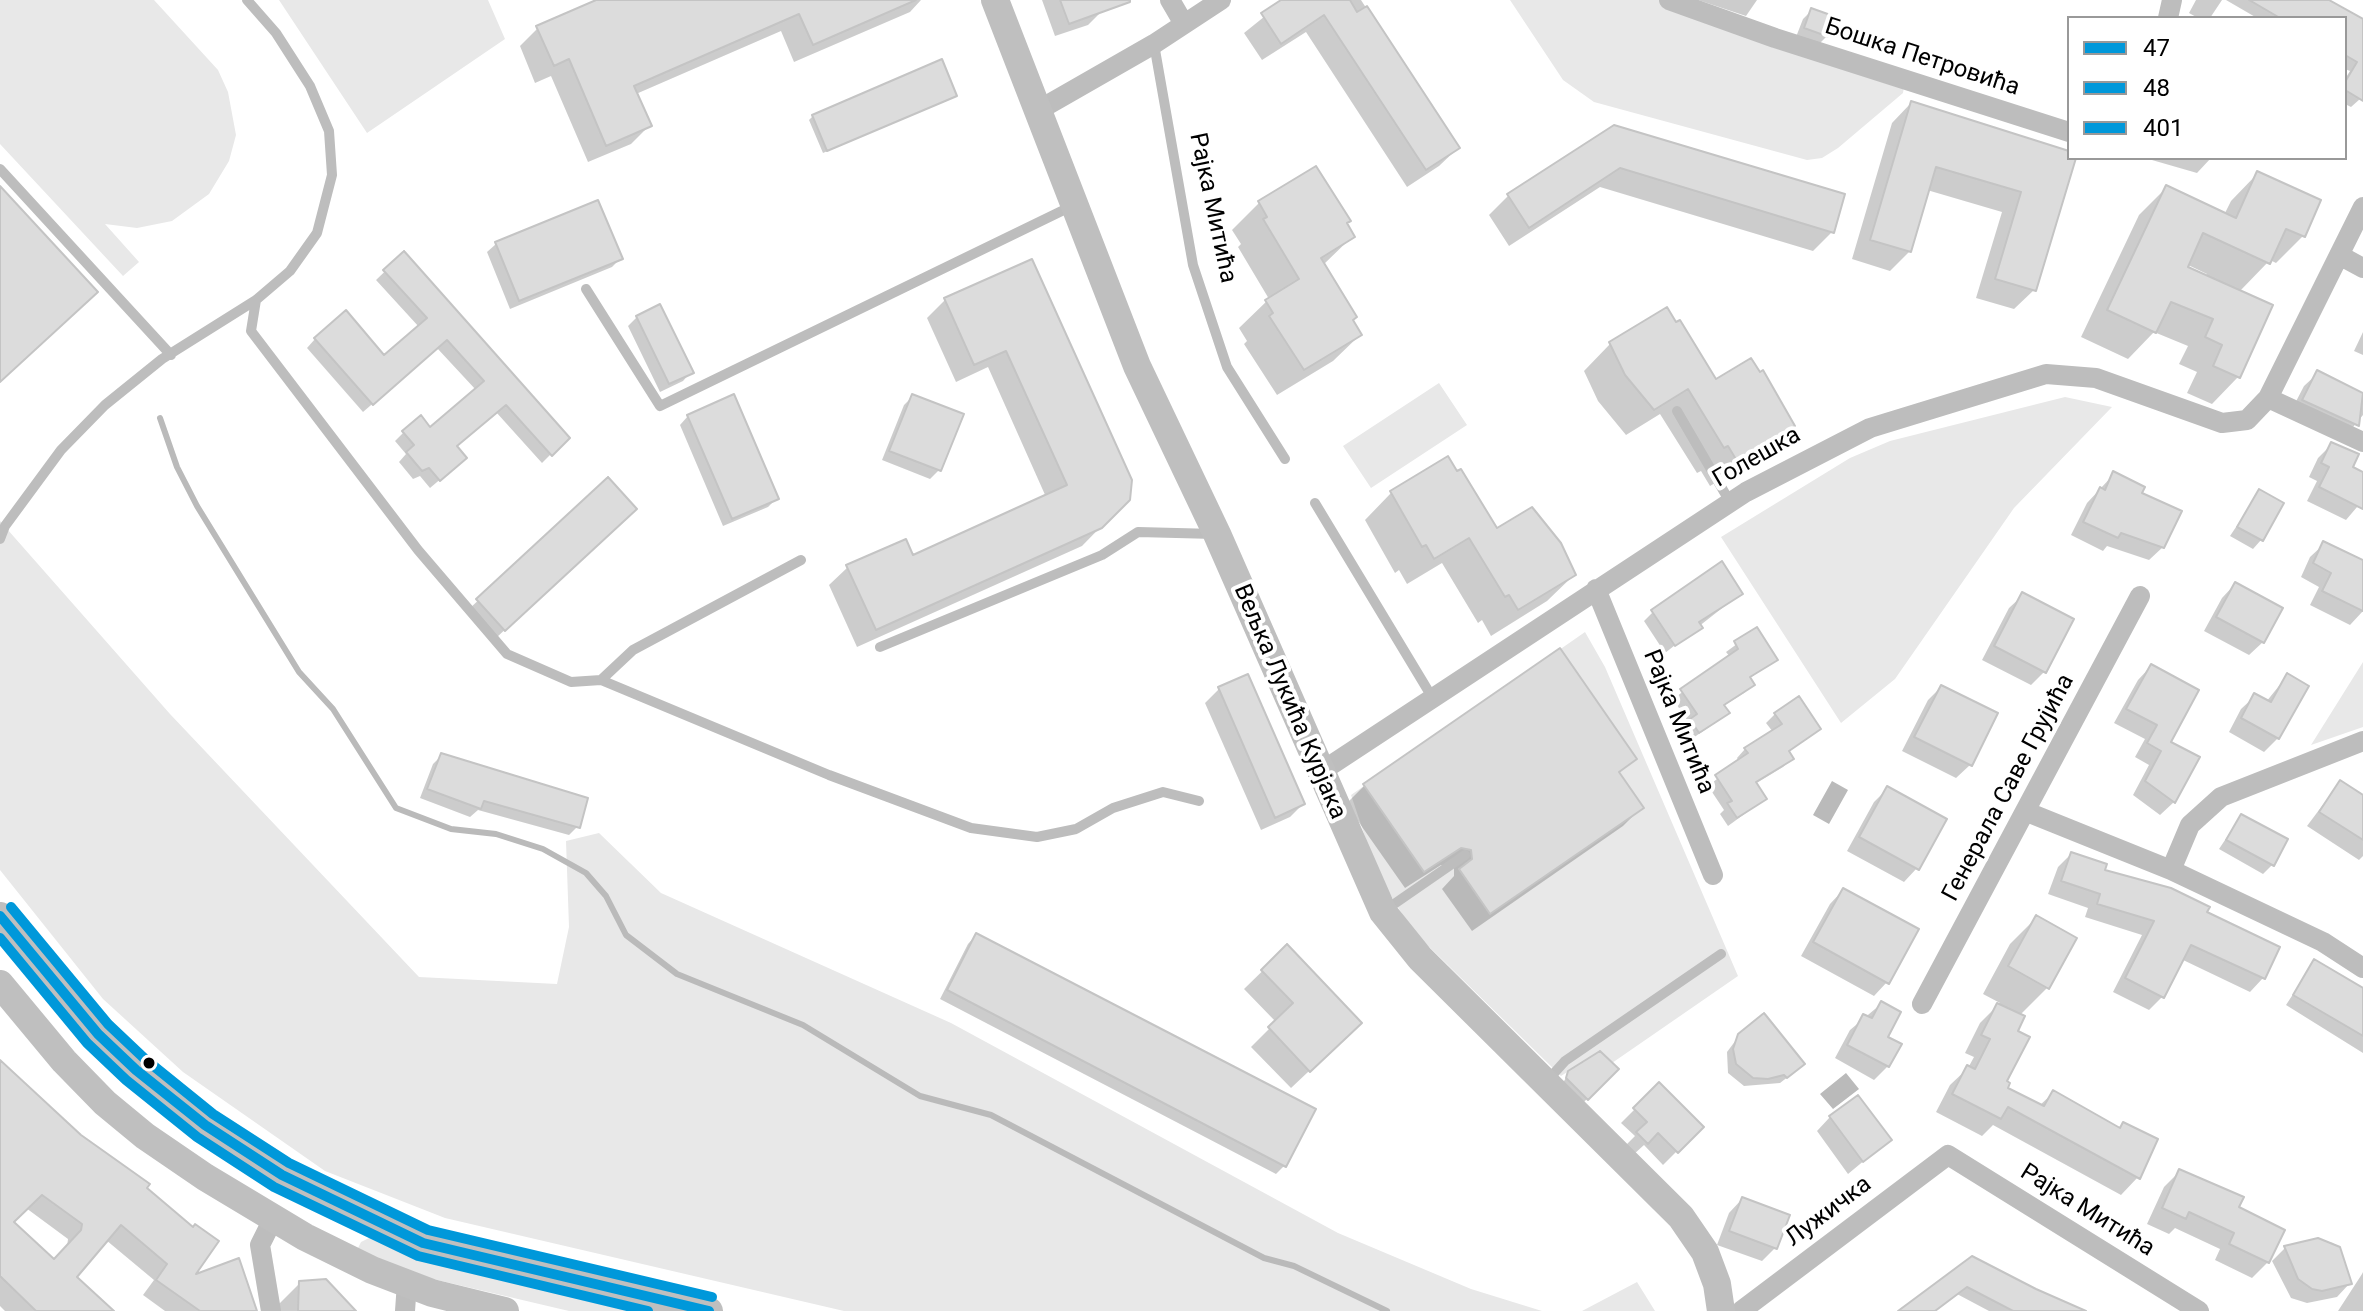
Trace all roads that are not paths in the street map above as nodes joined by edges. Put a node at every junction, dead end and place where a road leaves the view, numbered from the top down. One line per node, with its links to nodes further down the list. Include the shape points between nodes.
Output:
1 (247, 0): 16 (lane, via 310,86 329,131 332,175 317,233 290,271)
2 (995, 0): 8 (street, Вељка Лукића Курјака)
3 (1170, 0): 6 (street)
4 (1221, 0): 6 (street)
5 (1669, 0): 9 (street, Бошка Петровића)
6 (1184, 24): 7 (street)
7 (1154, 44): 8 (street); 21 (lane, Рајка Митића, via 1193,265 1227,367)
8 (1037, 111): 11 (street, Вељка Лукића Курјака)
9 (2067, 131)
10 (0, 169): 17 (lane)
11 (1072, 206): 15 (lane, via 660,406); 24 (street, Вељка Лукића Курјака, via 1137,366)
12 (2363, 207): 13 (street)
13 (2339, 255): 14 (street); 18 (street)
14 (2363, 268)
15 (586, 289)
16 (256, 300): 17 (lane); 30 (lane, via 251,331 418,550 507,654 571,682)
17 (171, 355): 25 (lane, via 105,405 61,450)
18 (2268, 398): 20 (street); 22 (street, Голешка, via 2247,420 2222,423 2096,378 2023,378 1870,428)
19 (1677, 411): 22 (lane)
20 (2363, 442)
21 (1285, 459)
22 (1730, 502): 27 (street, Голешка)
23 (1315, 503): 31 (lane)
24 (1217, 534): 29 (lane, via 1138,532 1102,555); 33 (street, Вељка Лукића Курјака)
25 (0, 539)
26 (801, 560): 30 (lane, via 633,650)
27 (1596, 589): 31 (street, Голешка); 38 (street, Рајка Митића)
28 (2140, 596): 35 (street, Генерала Саве Грујића)
29 (880, 647)
30 (601, 680): 34 (lane, via 971,828 1037,837 1076,829 1113,808 1163,792)
31 (1432, 697): 33 (street, Голешка)
32 (2363, 741): 37 (street, via 2221,797 2190,825)
33 (1319, 773): 39 (street, Вељка Лукића Курјака)
34 (1199, 801)
35 (2027, 812): 37 (street); 44 (street, Генерала Саве Грујића)
36 (1465, 855): 39 (lane)
37 (2171, 870): 42 (street, via 2323,942)
38 (1713, 875)
39 (1383, 912): 45 (street, Вељка Лукића Курјака, via 1420,958)
40 (0, 916): 47 (street, via 98,1034 166,1097 282,1175)
41 (1721, 954): 45 (lane, via 1565,1061)
42 (2363, 968)
43 (0, 984): 48 (street, via 64,1061 124,1120)
44 (1922, 1004)
45 (1546, 1082): 54 (street, Вељка Лукића Курјака, via 1688,1226 1709,1263)
46 (1948, 1155): 55 (street, Лужичка); 56 (street, Рајка Митића)
47 (354, 1212): 49 (street); 53 (street, via 436,1247)
48 (273, 1219): 49 (street); 51 (street, via 260,1245)
49 (336, 1252): 50 (street)
50 (406, 1297): 52 (street)
51 (271, 1311)
52 (505, 1311)
53 (709, 1311)
54 (1721, 1311)
55 (1741, 1311)
56 (2199, 1311)

